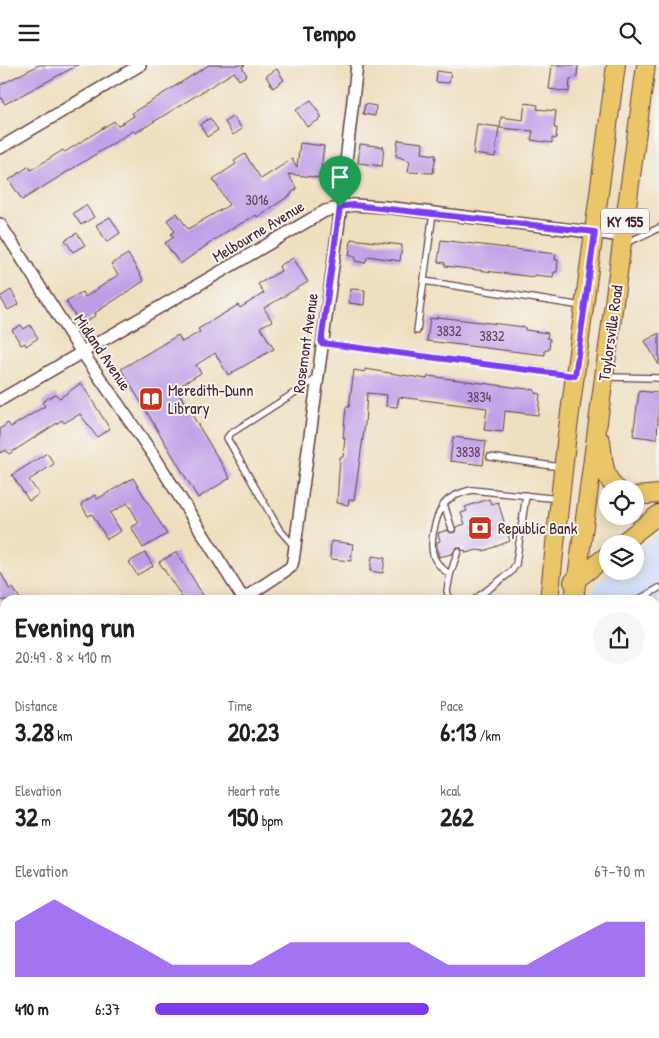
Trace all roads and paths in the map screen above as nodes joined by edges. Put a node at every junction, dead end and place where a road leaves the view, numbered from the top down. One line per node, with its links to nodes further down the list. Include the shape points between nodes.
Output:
1 (140, 65): 5 (street)
2 (357, 65): 6 (street, Rosemont Avenue)
3 (616, 65): 10 (main road, Taylorsville Road / KY 155)
4 (646, 65): 11 (main road, Taylorsville Road / KY 155)
5 (0, 147)
6 (340, 207): 7 (street, Melbourne Avenue); 15 (street, Rosemont Avenue); 16 (street, Melbourne Avenue, via 315,215)
7 (433, 213): 10 (street, Melbourne Avenue); 12 (lane)
8 (0, 224): 16 (street, Midland Avenue)
9 (659, 228): 11 (lane)
10 (595, 232): 11 (street, Melbourne Avenue); 13 (main road, Taylorsville Road / KY 155)
11 (622, 240): 18 (main road, Taylorsville Road / KY 155)
12 (424, 281): 13 (lane); 14 (lane)
13 (585, 306): 17 (main road, Taylorsville Road / KY 155)
14 (417, 331)
15 (321, 343): 17 (lane); 19 (street, Rosemont Avenue)
16 (83, 352): 21 (street, Melbourne Avenue); 40 (street, Midland Avenue, via 154,456)
17 (575, 376): 24 (main road, Taylorsville Road / KY 155)
18 (604, 377): 20 (lane); 22 (main road, Taylorsville Road / KY 155)
19 (316, 379): 34 (street, Rosemont Avenue); 34 (lane, via 227,438 279,529)
20 (659, 379)
21 (0, 400)
22 (598, 419): 25 (main road); 38 (main road, Taylorsville Road / KY 155)
23 (490, 457): 24 (lane)
24 (564, 467): 29 (main road, Taylorsville Road / KY 155)
25 (609, 480)
26 (659, 494): 28 (main road)
27 (526, 495): 29 (lane); 30 (lane, via 472,490); 43 (lane, via 516,564 511,572)
28 (644, 495)
29 (561, 499): 44 (main road, Taylorsville Road / KY 155)
30 (444, 504): 32 (lane); 37 (lane, via 431,546 435,561)
31 (659, 513): 33 (main road)
32 (452, 529)
33 (632, 535)
34 (295, 547): 41 (street, Rosemont Avenue, via 292,567)
35 (458, 551): 37 (lane)
36 (599, 562): 38 (main road)
37 (450, 575): 42 (lane)
38 (577, 579): 45 (main road); 46 (main road, Taylorsville Road / KY 155)
39 (659, 588): 47 (lane)
40 (241, 595)
41 (249, 595)
42 (448, 595)
43 (481, 595)
44 (549, 595)
45 (555, 595)
46 (575, 595)
47 (647, 595)

